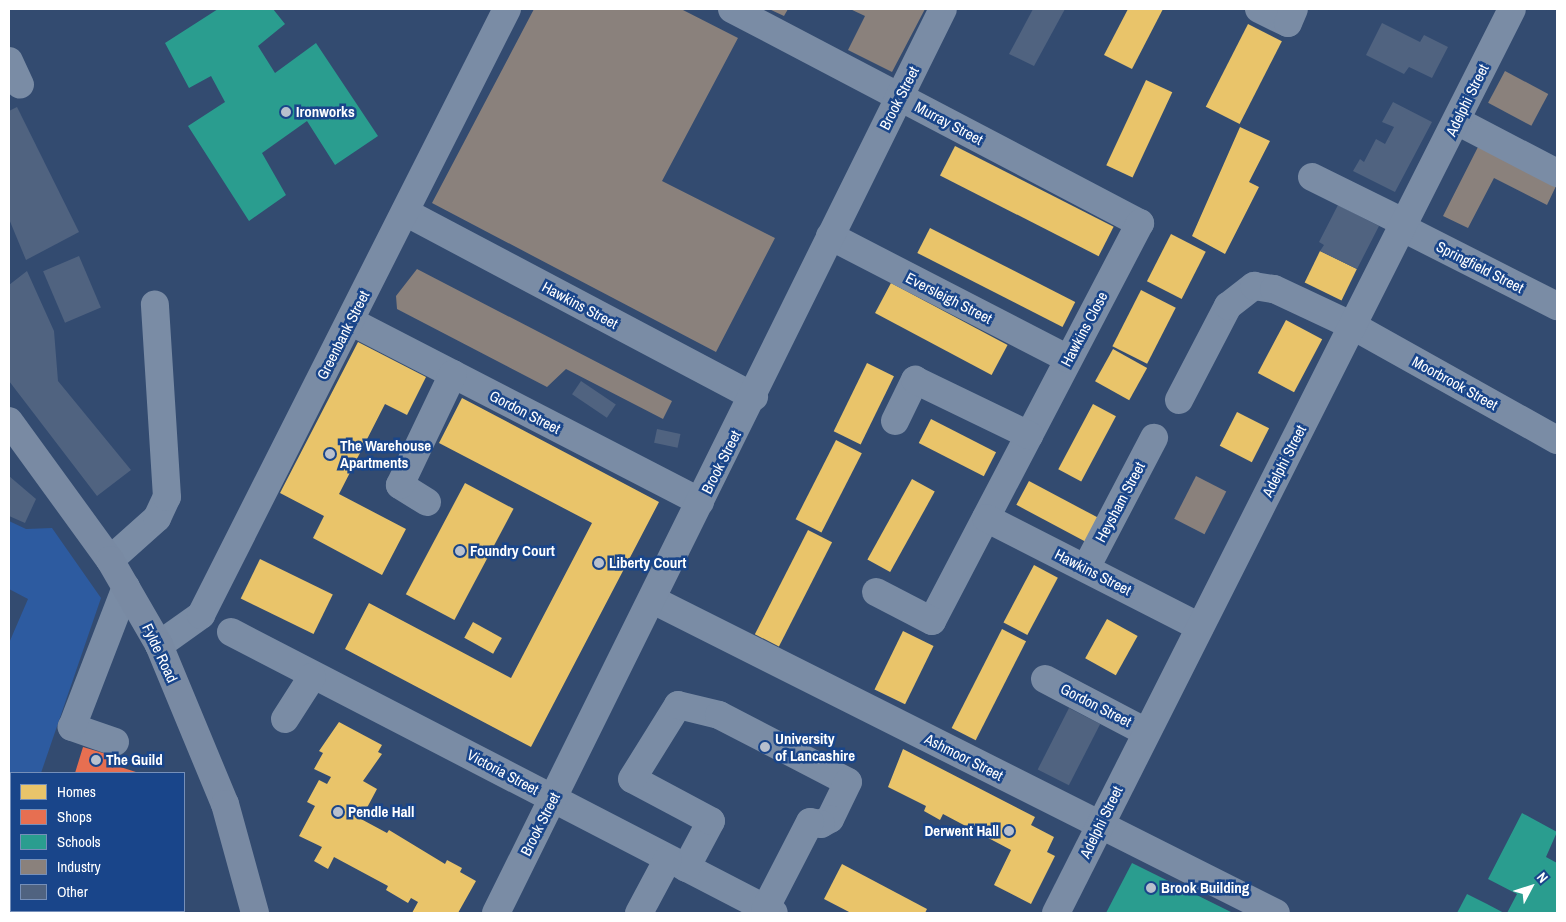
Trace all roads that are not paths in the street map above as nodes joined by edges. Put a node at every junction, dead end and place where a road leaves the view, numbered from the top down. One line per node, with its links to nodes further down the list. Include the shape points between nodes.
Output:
1 (507, 9): 13 (street, Greenbank Street)
2 (732, 9): 9 (street, Murray Street)
3 (943, 9): 9 (street, Brook Street)
4 (1259, 9): 5 (street, via 1288,23)
5 (1294, 9)
6 (1512, 9): 10 (street, Adelphi Street)
7 (9, 60): 8 (street)
8 (20, 85)
9 (899, 97): 14 (street, Murray Street); 16 (street, Brook Street)
10 (1457, 121): 11 (street); 15 (street, Adelphi Street)
11 (1557, 173)
12 (1312, 177): 15 (street, Springfield Street)
13 (404, 212): 19 (street, Greenbank Street); 23 (street, Hawkins Street)
14 (1140, 223): 21 (street, Hawkins Close)
15 (1404, 226): 18 (street, Springfield Street); 20 (street, Adelphi Street)
16 (830, 236): 21 (street, Eversleigh Street); 23 (street, Brook Street)
17 (155, 304): 33 (street, via 167,497 157,518)
18 (1557, 306)
19 (350, 321): 22 (street, Gordon Street); 40 (street, Greenbank Street, via 201,615)
20 (1353, 326): 24 (street, Moorbrook Street, via 1274,289 1254,286 1228,306); 29 (street, Moorbrook Street); 38 (street, Adelphi Street)
21 (1068, 359): 27 (street, Hawkins Close)
22 (453, 374): 30 (street, via 400,485); 31 (street, Gordon Street)
23 (754, 397): 31 (street, Brook Street)
24 (1178, 400)
25 (9, 421): 33 (main road, Fylde Road)
26 (895, 421): 27 (street, via 915,380)
27 (1029, 435): 32 (street, Hawkins Close)
28 (1154, 438): 34 (street, Heysham Street)
29 (1557, 440)
30 (427, 502)
31 (700, 502): 37 (street, Brook Street)
32 (986, 518): 34 (street, Hawkins Street); 36 (street, via 932,621)
33 (110, 560): 35 (main road, Fylde Road)
34 (1086, 568): 38 (street, Hawkins Street)
35 (126, 587): 40 (main road, Fylde Road); 45 (street, via 72,727)
36 (876, 592)
37 (653, 600): 46 (street, Brook Street); 47 (street, Ashmoor Street)
38 (1200, 627): 44 (street, Adelphi Street)
39 (231, 632): 41 (street, Victoria Street)
40 (159, 645): 50 (main road, Fylde Road, via 225,804)
41 (312, 677): 43 (street); 46 (street, Victoria Street)
42 (1045, 679): 44 (street, Gordon Street)
43 (285, 719)
44 (1146, 732): 47 (street, Adelphi Street)
45 (115, 742)
46 (553, 798): 48 (street, Victoria Street); 51 (street, Brook Street)
47 (1099, 825): 53 (street, Adelphi Street); 54 (street, Ashmoor Street)
48 (677, 863): 49 (street, Victoria Street); 49 (street, via 711,821 632,780 678,704 719,715 848,782 830,819 821,824 810,822 788,859); 52 (street)
49 (770, 911)
50 (255, 913)
51 (496, 913)
52 (639, 913)
53 (1056, 913)
54 (1276, 913)

